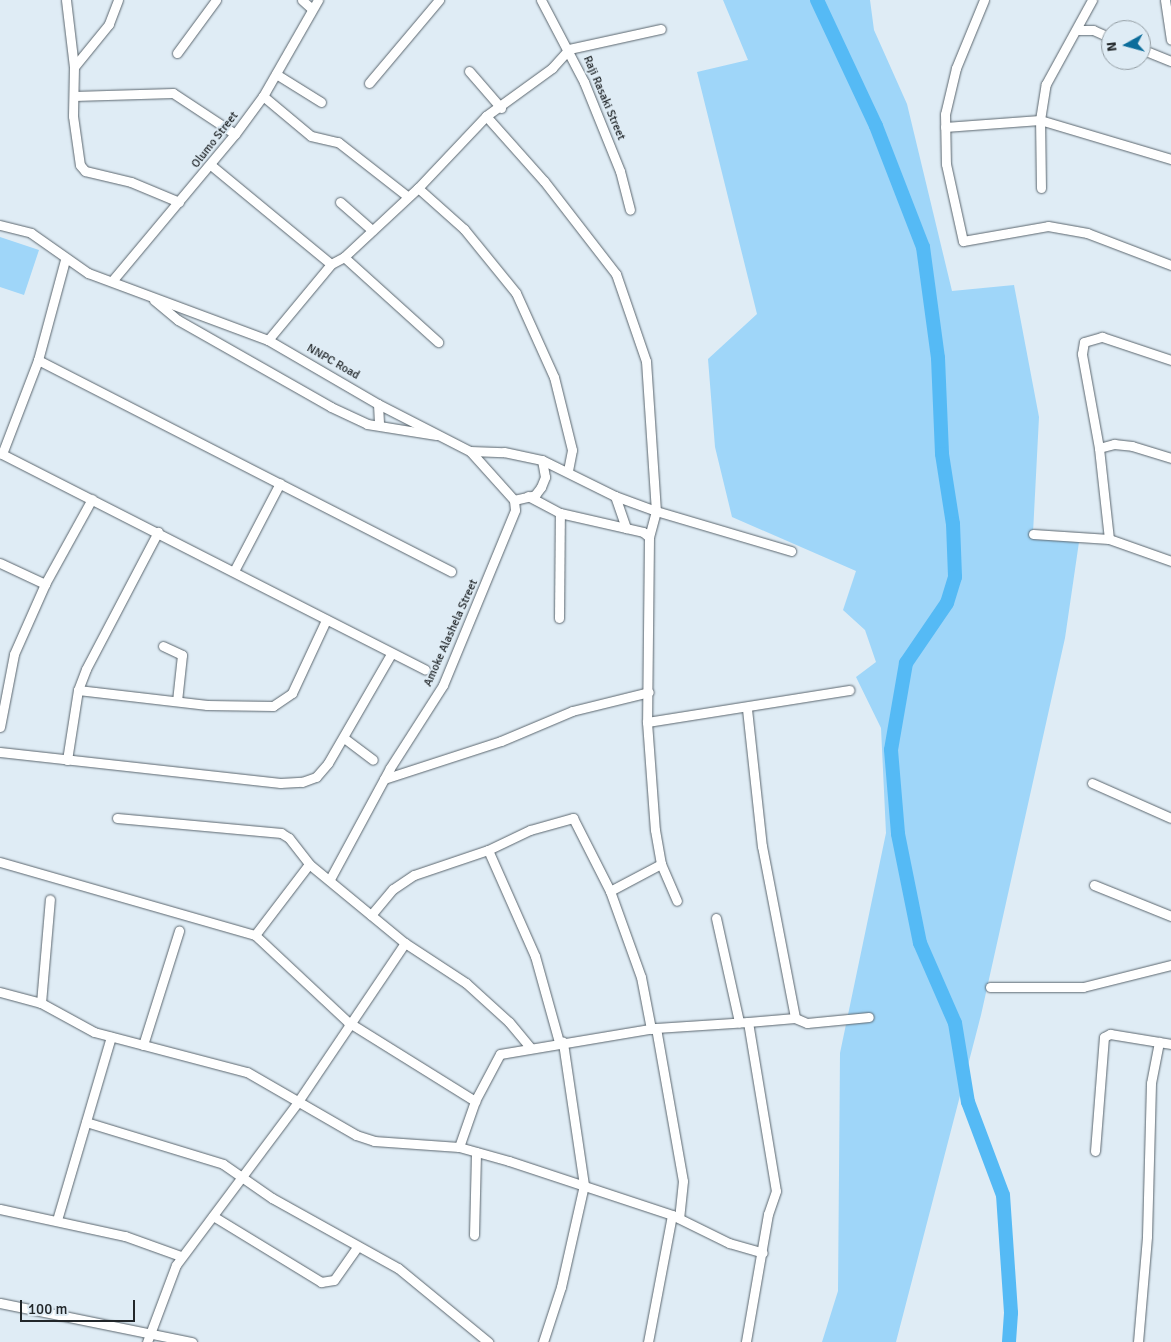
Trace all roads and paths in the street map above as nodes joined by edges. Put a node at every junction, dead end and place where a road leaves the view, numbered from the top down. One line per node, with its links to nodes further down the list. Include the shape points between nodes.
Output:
1 (66, 0): 20 (street)
2 (118, 0): 20 (street, via 109,24)
3 (216, 0): 17 (street)
4 (302, 0): 11 (street)
5 (318, 0): 11 (street, Olumo Street)
6 (439, 0): 23 (street)
7 (541, 0): 16 (street, Raji Rasaki Street)
8 (984, 0): 30 (street, via 973,20 948,96)
9 (1092, 0): 13 (street)
10 (1165, 0): 15 (street)
11 (312, 9): 22 (street, Olumo Street)
12 (661, 29): 16 (street)
13 (1077, 30): 14 (street); 29 (street, via 1046,84)
14 (1101, 34)
15 (1171, 40)
16 (569, 49): 27 (street, via 552,68); 39 (street, Raji Rasaki Street, via 610,143)
17 (177, 53)
18 (1151, 53): 19 (street)
19 (1171, 61)
20 (74, 68): 24 (street)
21 (469, 71): 27 (street)
22 (276, 74): 25 (street, Olumo Street); 26 (street)
23 (369, 83)
24 (74, 96): 31 (street, via 173,93); 37 (street, via 76,153 84,171 131,182)
25 (263, 96): 31 (street, Olumo Street); 36 (street, via 311,136 338,142)
26 (321, 102)
27 (501, 108): 28 (street)
28 (486, 116): 34 (street); 66 (street, via 598,248 626,295 649,378)
29 (1040, 120): 30 (street); 32 (street); 35 (street)
30 (946, 127): 45 (street, via 946,164 965,243 1048,226 1122,245)
31 (235, 134): 33 (street, Olumo Street)
32 (1171, 159)
33 (212, 166): 37 (street, Olumo Street); 44 (street)
34 (418, 188): 36 (street); 60 (street, via 464,229 516,293 554,377 572,450)
35 (1042, 188)
36 (407, 196): 41 (street)
37 (179, 202): 46 (street, Olumo Street)
38 (340, 202): 41 (street)
39 (630, 210)
40 (0, 225): 43 (street, NNPC Road, via 31,233)
41 (372, 230): 42 (street)
42 (344, 257): 44 (street); 49 (street)
43 (65, 260): 46 (street, NNPC Road); 50 (street)
44 (331, 264): 48 (street)
45 (1171, 266)
46 (112, 281): 47 (street, NNPC Road)
47 (150, 296): 48 (street, NNPC Road); 53 (street, via 178,320 255,365 331,407 367,424)
48 (268, 340): 52 (street, NNPC Road)
49 (438, 342)
50 (38, 360): 57 (street); 61 (street)
51 (1171, 360): 55 (street, via 1102,337 1084,342 1082,354)
52 (378, 404): 53 (street); 54 (street, NNPC Road)
53 (379, 424): 54 (street, via 401,431)
54 (439, 435): 56 (street, NNPC Road)
55 (1100, 448): 58 (street, via 1114,444 1132,446); 72 (street)
56 (470, 451): 59 (street, NNPC Road, via 504,452); 65 (street)
57 (1, 454): 64 (street)
58 (1171, 458)
59 (542, 460): 60 (street, NNPC Road); 62 (street, via 545,477 541,487)
60 (568, 470): 63 (street, NNPC Road)
61 (280, 483): 76 (street); 77 (street)
62 (528, 496): 65 (street); 67 (street)
63 (614, 496): 66 (street, NNPC Road); 68 (street)
64 (92, 499): 69 (street); 78 (street)
65 (514, 500): 96 (street, Amoke Alashela Street, via 515,510 443,685)
66 (656, 511): 71 (street); 73 (street, NNPC Road)
67 (560, 512): 68 (street); 79 (street)
68 (626, 528): 71 (street)
69 (158, 532): 76 (street); 85 (street, via 113,613)
70 (1033, 534): 72 (street)
71 (649, 537): 87 (street)
72 (1109, 540): 74 (street)
73 (791, 551)
74 (1171, 561)
75 (0, 563): 78 (street)
76 (234, 571): 80 (street)
77 (451, 571)
78 (45, 584): 84 (street)
79 (559, 618)
80 (326, 620): 82 (street); 88 (street, via 292,693 274,706)
81 (163, 646): 88 (street, via 178,650 182,655)
82 (391, 654): 83 (street); 92 (street)
83 (425, 670)
84 (3, 683): 91 (street)
85 (78, 690): 88 (street); 94 (street)
86 (848, 690): 89 (street)
87 (649, 692): 90 (street); 96 (street, via 572,711 501,741)
88 (177, 701)
89 (747, 709): 90 (street); 120 (street, via 762,846)
90 (647, 722): 103 (street)
91 (0, 727)
92 (344, 738): 94 (street, via 316,778 302,782 280,783); 95 (street)
93 (0, 752): 94 (street)
94 (67, 760)
95 (373, 760)
96 (384, 780): 104 (street, Amoke Alashela Street)
97 (1092, 783): 99 (street)
98 (116, 818): 102 (street, via 281,833 289,838)
99 (1171, 818)
100 (488, 850): 106 (street, via 530,830 573,818); 109 (street, via 414,874 393,889); 125 (street, via 535,956)
101 (0, 862): 113 (street)
102 (309, 864): 104 (street); 113 (street)
103 (661, 864): 106 (street); 108 (street)
104 (330, 879): 109 (street)
105 (1094, 885): 110 (street)
106 (610, 891): 123 (street, via 641,977)
107 (50, 899): 118 (street)
108 (677, 902)
109 (371, 915): 114 (street)
110 (1171, 916)
111 (716, 918): 122 (street)
112 (179, 931): 128 (street)
113 (255, 935): 121 (street)
114 (405, 944): 121 (street); 129 (street, via 466,984 509,1022)
115 (1171, 965): 116 (street, via 1083,987)
116 (990, 987)
117 (0, 992): 118 (street)
118 (41, 1003): 124 (street, via 83,1028)
119 (869, 1017): 120 (street, via 807,1023)
120 (795, 1018): 122 (street)
121 (348, 1022): 130 (street); 131 (street)
122 (743, 1022): 123 (street); 144 (street, via 776,1191 768,1214)
123 (654, 1028): 125 (street); 140 (street, via 683,1181)
124 (110, 1037): 128 (street); 132 (street)
125 (561, 1042): 129 (street); 137 (street)
126 (1160, 1042): 127 (street); 134 (street, via 1110,1034 1104,1036); 153 (street, via 1151,1083 1148,1236)
127 (1171, 1044)
128 (142, 1045): 131 (street, via 247,1072)
129 (530, 1047): 130 (street, via 500,1054)
130 (475, 1100): 133 (street)
131 (297, 1103): 133 (street, via 374,1141); 136 (street)
132 (86, 1122): 136 (street, via 203,1156 223,1164); 141 (street)
133 (460, 1147): 135 (street)
134 (1095, 1151)
135 (476, 1152): 137 (street); 142 (street)
136 (241, 1178): 139 (street); 143 (street)
137 (584, 1185): 140 (street); 150 (street, via 561,1287)
138 (0, 1208): 141 (street)
139 (212, 1216): 143 (street, via 321,1282 334,1280); 145 (street)
140 (676, 1217): 144 (street, via 729,1243); 151 (street)
141 (57, 1220): 145 (street, via 156,1245)
142 (474, 1235)
143 (356, 1248): 149 (street, via 398,1268)
144 (763, 1253): 152 (street)
145 (181, 1256): 147 (street)
146 (0, 1304): 147 (street)
147 (148, 1338): 148 (street)
148 (192, 1342)
149 (488, 1342)
150 (543, 1342)
151 (648, 1342)
152 (746, 1342)
153 (1138, 1342)

